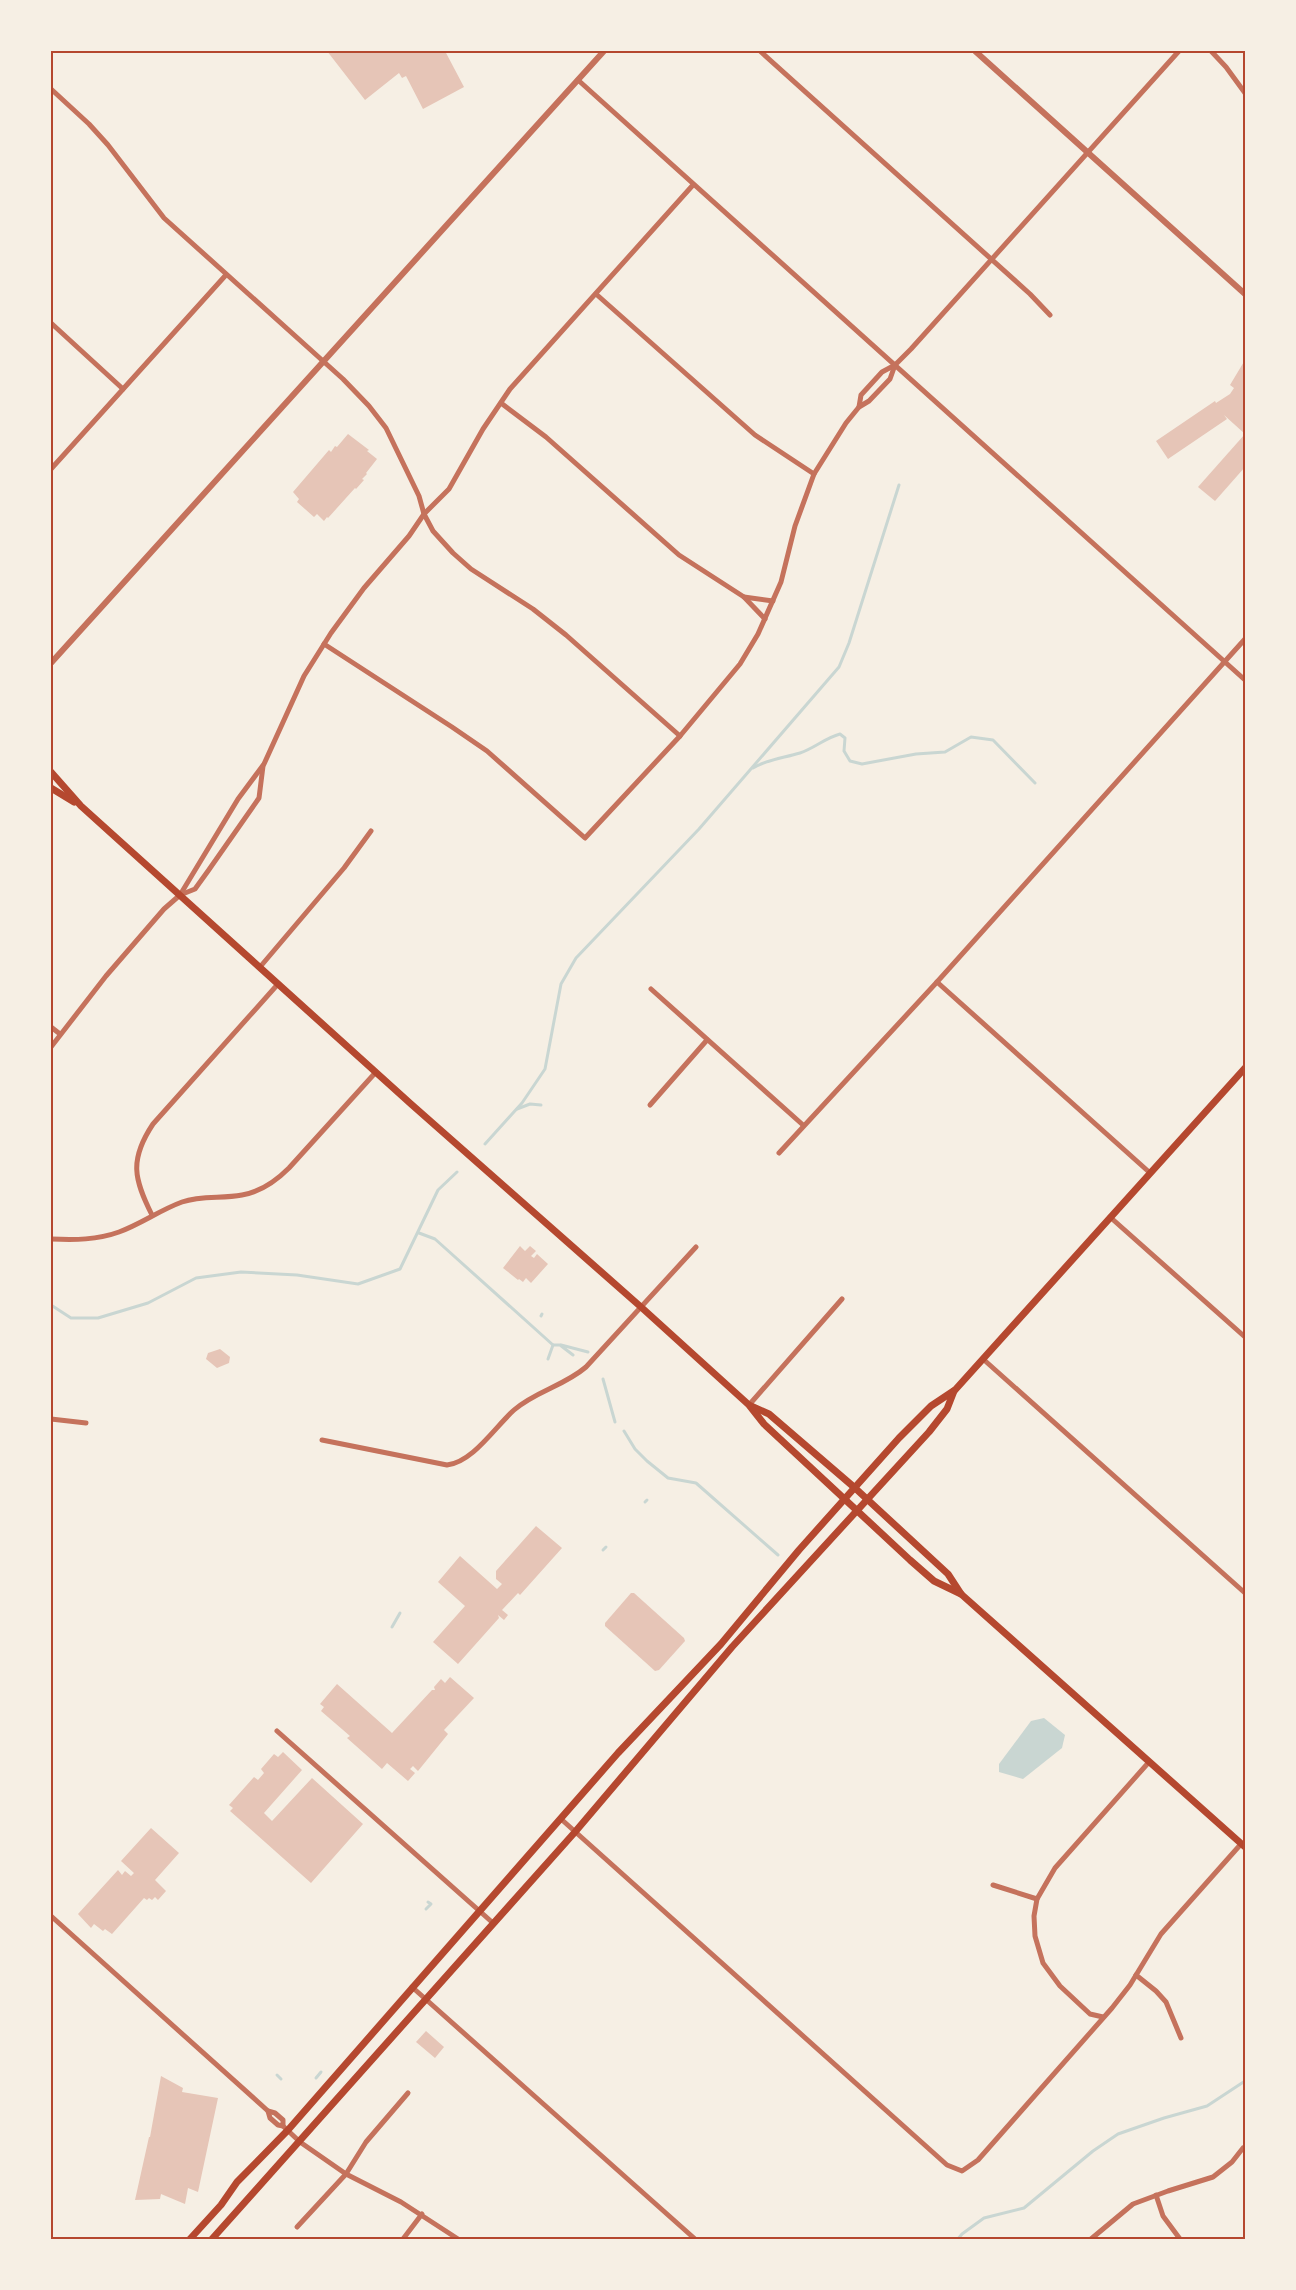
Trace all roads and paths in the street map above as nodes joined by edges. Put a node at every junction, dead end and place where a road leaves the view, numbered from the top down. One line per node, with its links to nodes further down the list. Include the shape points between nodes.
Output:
1 (604, 51): 6 (street)
2 (760, 51): 11 (street)
3 (975, 51): 9 (street)
4 (1179, 51): 9 (street)
5 (1211, 51): 8 (street)
6 (578, 80): 10 (street); 17 (street)
7 (51, 89): 12 (street, via 108,145 164,218)
8 (1245, 93)
9 (1088, 153): 11 (street); 14 (street)
10 (693, 185): 13 (street); 18 (street)
11 (991, 259): 15 (street); 18 (street)
12 (225, 276): 17 (street); 19 (street)
13 (596, 294): 20 (street); 23 (street, via 755,435)
14 (1245, 294)
15 (1050, 315)
16 (51, 323): 19 (street)
17 (323, 362): 24 (street, via 357,393 386,428); 31 (street)
18 (895, 365): 21 (street, via 890,379); 21 (street, via 882,372 861,395); 30 (street)
19 (123, 389): 22 (street)
20 (501, 403): 24 (street, via 449,489); 25 (street, via 546,437 679,555)
21 (859, 407): 23 (street)
22 (51, 469)
23 (814, 474): 26 (street)
24 (424, 514): 29 (street); 33 (street, via 434,531 471,569 566,635)
25 (744, 597): 26 (street); 27 (street)
26 (773, 600): 27 (street)
27 (765, 619): 33 (street, via 740,664)
28 (1245, 639): 30 (street)
29 (324, 644): 33 (street, via 480,746 585,838); 34 (street, via 304,676)
30 (1225, 662): 32 (street); 41 (street)
31 (51, 663)
32 (1245, 680)
33 (680, 736)
34 (264, 764): 39 (street); 39 (street, via 259,798 195,889)
35 (51, 772): 37 (main road)
36 (51, 788): 37 (main road)
37 (81, 806): 39 (main road)
38 (370, 831): 40 (street, via 331,884)
39 (180, 895): 40 (main road); 45 (street, via 106,976)
40 (260, 967): 42 (main road)
41 (937, 982): 51 (street); 53 (street)
42 (279, 984): 49 (main road); 54 (street, via 142,1139 135,1173)
43 (651, 989): 46 (street)
44 (51, 1027): 45 (street)
45 (60, 1034): 47 (street)
46 (707, 1040): 50 (street); 51 (street)
47 (51, 1047)
48 (1244, 1070): 53 (main road)
49 (376, 1072): 54 (street, via 276,1181 240,1196 203,1197); 59 (main road)
50 (650, 1105)
51 (803, 1125): 52 (street)
52 (778, 1153)
53 (1149, 1172): 55 (main road)
54 (152, 1215): 56 (street, via 104,1236)
55 (1110, 1217): 60 (street); 61 (main road)
56 (51, 1239)
57 (696, 1247): 59 (street)
58 (842, 1299): 63 (street)
59 (641, 1307): 63 (main road); 66 (street, via 579,1374 522,1404 462,1461 447,1465)
60 (1245, 1337)
61 (983, 1359): 62 (main road); 71 (street)
62 (955, 1390): 67 (main road, via 931,1406); 69 (main road, via 947,1409)
63 (749, 1405): 67 (main road, via 769,1414); 68 (main road)
64 (51, 1419): 65 (street)
65 (86, 1423)
66 (322, 1440)
67 (855, 1488): 68 (main road); 69 (main road)
68 (845, 1500): 70 (main road); 75 (main road, via 721,1644)
69 (868, 1500): 70 (main road); 72 (main road, via 948,1574)
70 (857, 1511): 72 (main road, via 934,1581); 76 (main road, via 717,1664)
71 (1245, 1593)
72 (961, 1594): 74 (main road)
73 (277, 1731): 80 (street)
74 (1149, 1762): 77 (main road); 79 (street, via 1055,1868)
75 (561, 1819): 76 (street); 80 (main road)
76 (575, 1832): 82 (main road); 86 (street, via 946,2165 962,2171 978,2160)
77 (1243, 1846): 83 (street, via 1161,1934)
78 (993, 1886): 79 (street)
79 (1037, 1899): 86 (street, via 1035,1936 1042,1963 1090,2014)
80 (479, 1910): 82 (street); 84 (main road)
81 (51, 1916): 89 (street)
82 (493, 1923): 85 (main road)
83 (1136, 1975): 86 (street); 87 (street, via 1166,2002)
84 (412, 1987): 85 (street); 89 (main road)
85 (426, 1998): 90 (main road); 100 (street)
86 (1103, 2017)
87 (1181, 2038)
88 (408, 2093): 92 (street, via 366,2142)
89 (285, 2128): 90 (street); 96 (main road)
90 (300, 2142): 92 (street); 97 (main road)
91 (1243, 2148): 93 (street, via 1213,2177)
92 (346, 2174): 94 (street); 95 (street)
93 (1156, 2195): 101 (street, via 1133,2204); 102 (street, via 1163,2216)
94 (422, 2214): 98 (street); 99 (street)
95 (297, 2227)
96 (190, 2239)
97 (212, 2239)
98 (403, 2239)
99 (458, 2239)
100 (695, 2239)
101 (1090, 2239)
102 (1180, 2239)

